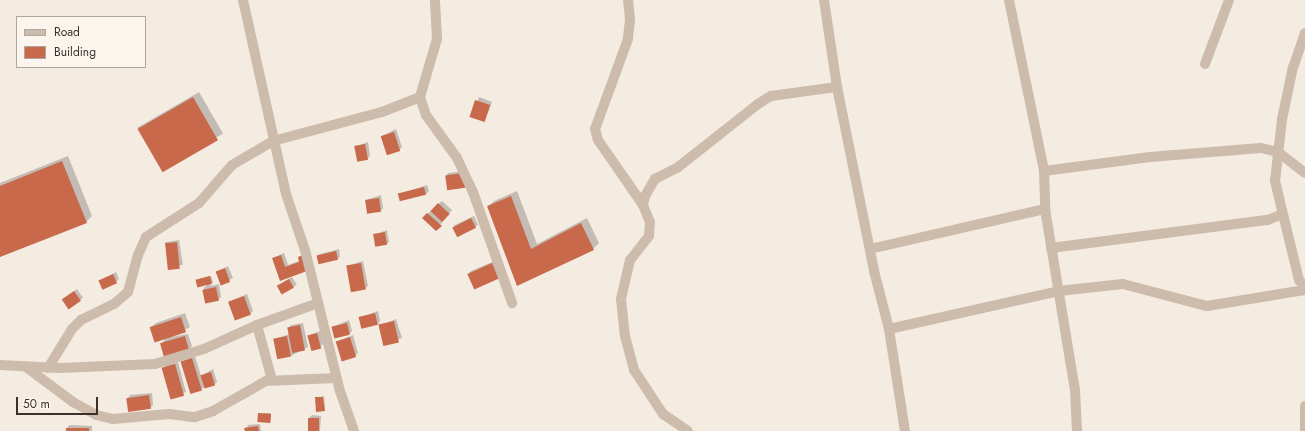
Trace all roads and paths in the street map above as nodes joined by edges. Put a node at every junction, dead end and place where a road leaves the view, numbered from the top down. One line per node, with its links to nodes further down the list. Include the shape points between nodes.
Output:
1 (244, 0): 11 (street)
2 (435, 0): 10 (street, via 436,39)
3 (628, 0): 15 (street, via 628,39 595,129 598,140)
4 (824, 0): 9 (street)
5 (1010, 0): 13 (street)
6 (1229, 0): 8 (street)
7 (1305, 33): 12 (street, via 1293,67)
8 (1205, 64)
9 (837, 87): 15 (street, via 771,96 677,168 654,179 644,196); 19 (street)
10 (420, 97): 11 (street, via 382,112); 24 (street, via 426,115 457,158 473,192)
11 (273, 141): 23 (street); 29 (street, via 232,165 199,203 146,237 138,255 128,292 114,304 82,320 72,329)
12 (1278, 152): 13 (street, via 1254,148 1150,157); 14 (street); 17 (street, via 1276,181)
13 (1044, 171): 16 (street)
14 (1305, 173)
15 (643, 205): 35 (street, via 650,222 649,236 630,260 621,300 625,336 634,370 647,392 663,414)
16 (1045, 209): 18 (street); 19 (street)
17 (1282, 214): 18 (street, via 1268,220); 20 (street, via 1299,280)
18 (1052, 248): 22 (street)
19 (870, 249): 26 (street)
20 (1305, 286)
21 (1305, 290): 22 (street, via 1207,306 1123,284)
22 (1059, 291): 26 (street); 37 (street, via 1074,390)
23 (318, 303): 25 (street); 30 (street)
24 (512, 303)
25 (257, 325): 29 (street, via 204,349 155,364); 31 (street)
26 (889, 329): 36 (street)
27 (0, 365): 28 (street)
28 (26, 367): 29 (street); 31 (street, via 73,402 96,415 113,419 169,414 195,417 213,411 256,386)
29 (48, 368)
30 (336, 378): 31 (street); 34 (street)
31 (272, 380)
32 (1305, 406): 33 (street)
33 (1305, 429)
34 (354, 431)
35 (688, 431)
36 (905, 431)
37 (1077, 431)

